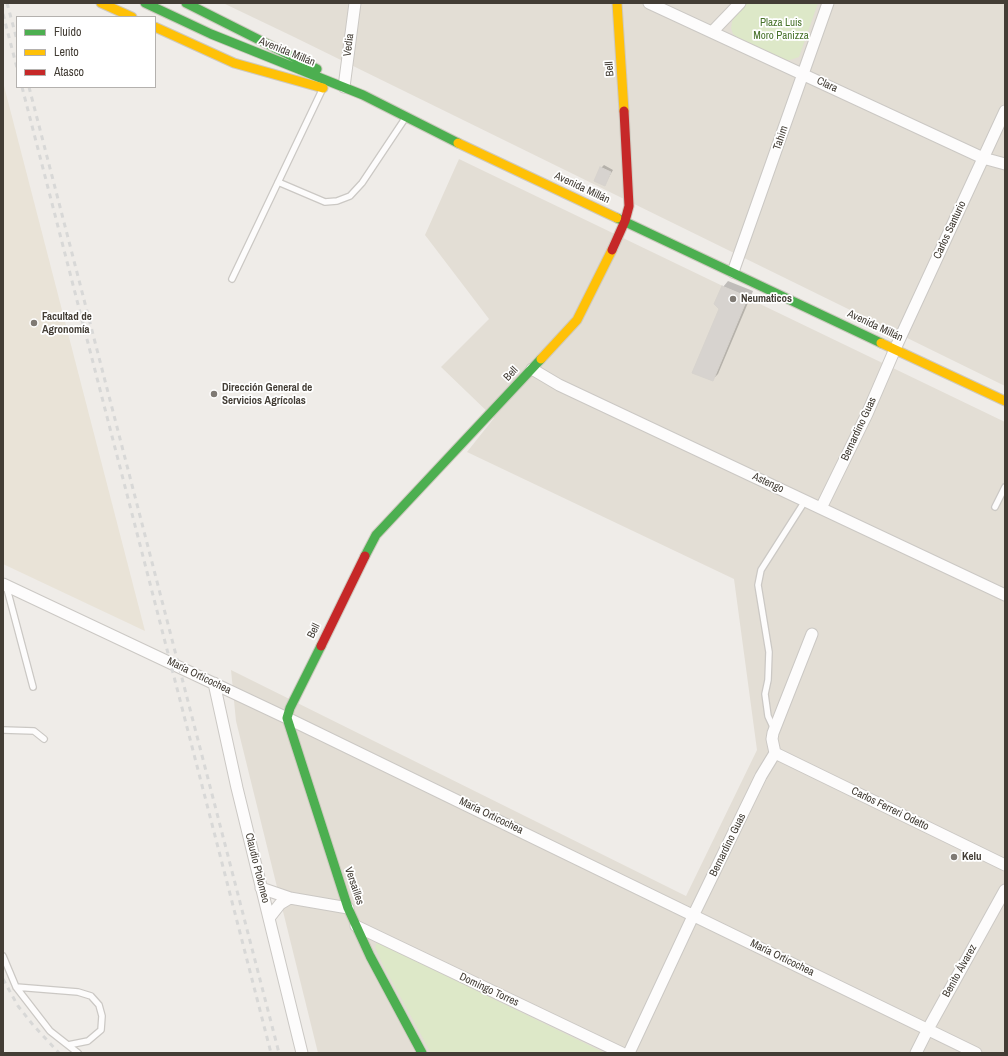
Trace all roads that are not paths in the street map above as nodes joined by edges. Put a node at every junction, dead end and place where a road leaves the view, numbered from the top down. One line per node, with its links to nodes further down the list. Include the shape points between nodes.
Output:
1 (101, 3): 9 (main road)
2 (145, 3): 13 (main road, Avenida Millán, via 211,34)
3 (186, 3): 13 (main road, via 313,65)
4 (355, 3): 13 (street, Vedia)
5 (617, 3): 21 (main road, Bell, via 629,193)
6 (649, 3): 11 (street, Clara)
7 (740, 3): 11 (street)
8 (828, 3): 12 (street, Tahim)
9 (130, 16)
10 (156, 28): 14 (main road, via 234,63)
11 (712, 32): 12 (street, Clara)
12 (803, 74): 18 (street, Clara); 22 (street, Tahim)
13 (340, 86): 15 (main road, Avenida Millán)
14 (324, 88): 15 (main road); 20 (lane)
15 (363, 95): 17 (main road, Avenida Millán)
16 (1005, 111): 18 (street, Carlos Santurio)
17 (406, 117): 20 (lane, via 362,184 350,196 326,202); 21 (main road, Avenida Millán)
18 (983, 158): 19 (street, Clara); 24 (street, Carlos Santurio)
19 (1005, 164)
20 (278, 182): 23 (lane)
21 (626, 221): 22 (main road, Avenida Millán); 25 (main road, Bell, via 583,311)
22 (733, 272): 24 (main road, Avenida Millán)
23 (232, 279)
24 (895, 349): 26 (main road, Avenida Millán); 30 (street, Bernardino Guas, via 867,414)
25 (532, 369): 28 (street, Astengo, via 558,385); 36 (main road, Bell, via 376,536)
26 (1005, 401)
27 (1005, 487): 29 (lane)
28 (805, 500): 30 (street, Astengo); 37 (lane, via 761,570 758,585 768,652 765,694 768,716)
29 (995, 507)
30 (821, 508): 32 (street, Astengo)
31 (4, 584): 34 (street, María Orticochea); 35 (lane)
32 (1005, 595)
33 (812, 634): 37 (street)
34 (214, 683): 36 (street, María Orticochea); 42 (street, Claudio Ptolomeo)
35 (33, 687)
36 (287, 718): 45 (main road, Versailles); 46 (street, María Orticochea)
37 (774, 729): 40 (street, via 772,739)
38 (3, 730): 39 (lane, via 34,731)
39 (44, 739)
40 (775, 753): 41 (street, Carlos Ferreri Odetto); 46 (street, Bernardino Guas, via 761,776)
41 (1005, 865)
42 (261, 888): 44 (street); 47 (street, Claudio Ptolomeo)
43 (1005, 890): 51 (street, Benito Álvarez)
44 (290, 898): 45 (street); 47 (street, via 280,904)
45 (348, 908): 48 (main road, Versailles)
46 (694, 914): 51 (street, María Orticochea); 57 (street, Bernardino Guas)
47 (269, 918): 54 (street, Claudio Ptolomeo)
48 (356, 926): 55 (main road, Versailles); 56 (street, Domingo Torres)
49 (3, 956): 50 (lane)
50 (16, 986): 52 (lane, via 50,1031); 52 (lane, via 78,992 91,996 99,1004 102,1016 101,1030 88,1040)
51 (928, 1029): 58 (street, Benito Álvarez); 59 (street, María Orticochea)
52 (68, 1045): 53 (lane)
53 (78, 1053)
54 (302, 1053)
55 (422, 1053)
56 (622, 1053)
57 (629, 1053)
58 (916, 1053)
59 (976, 1053)

